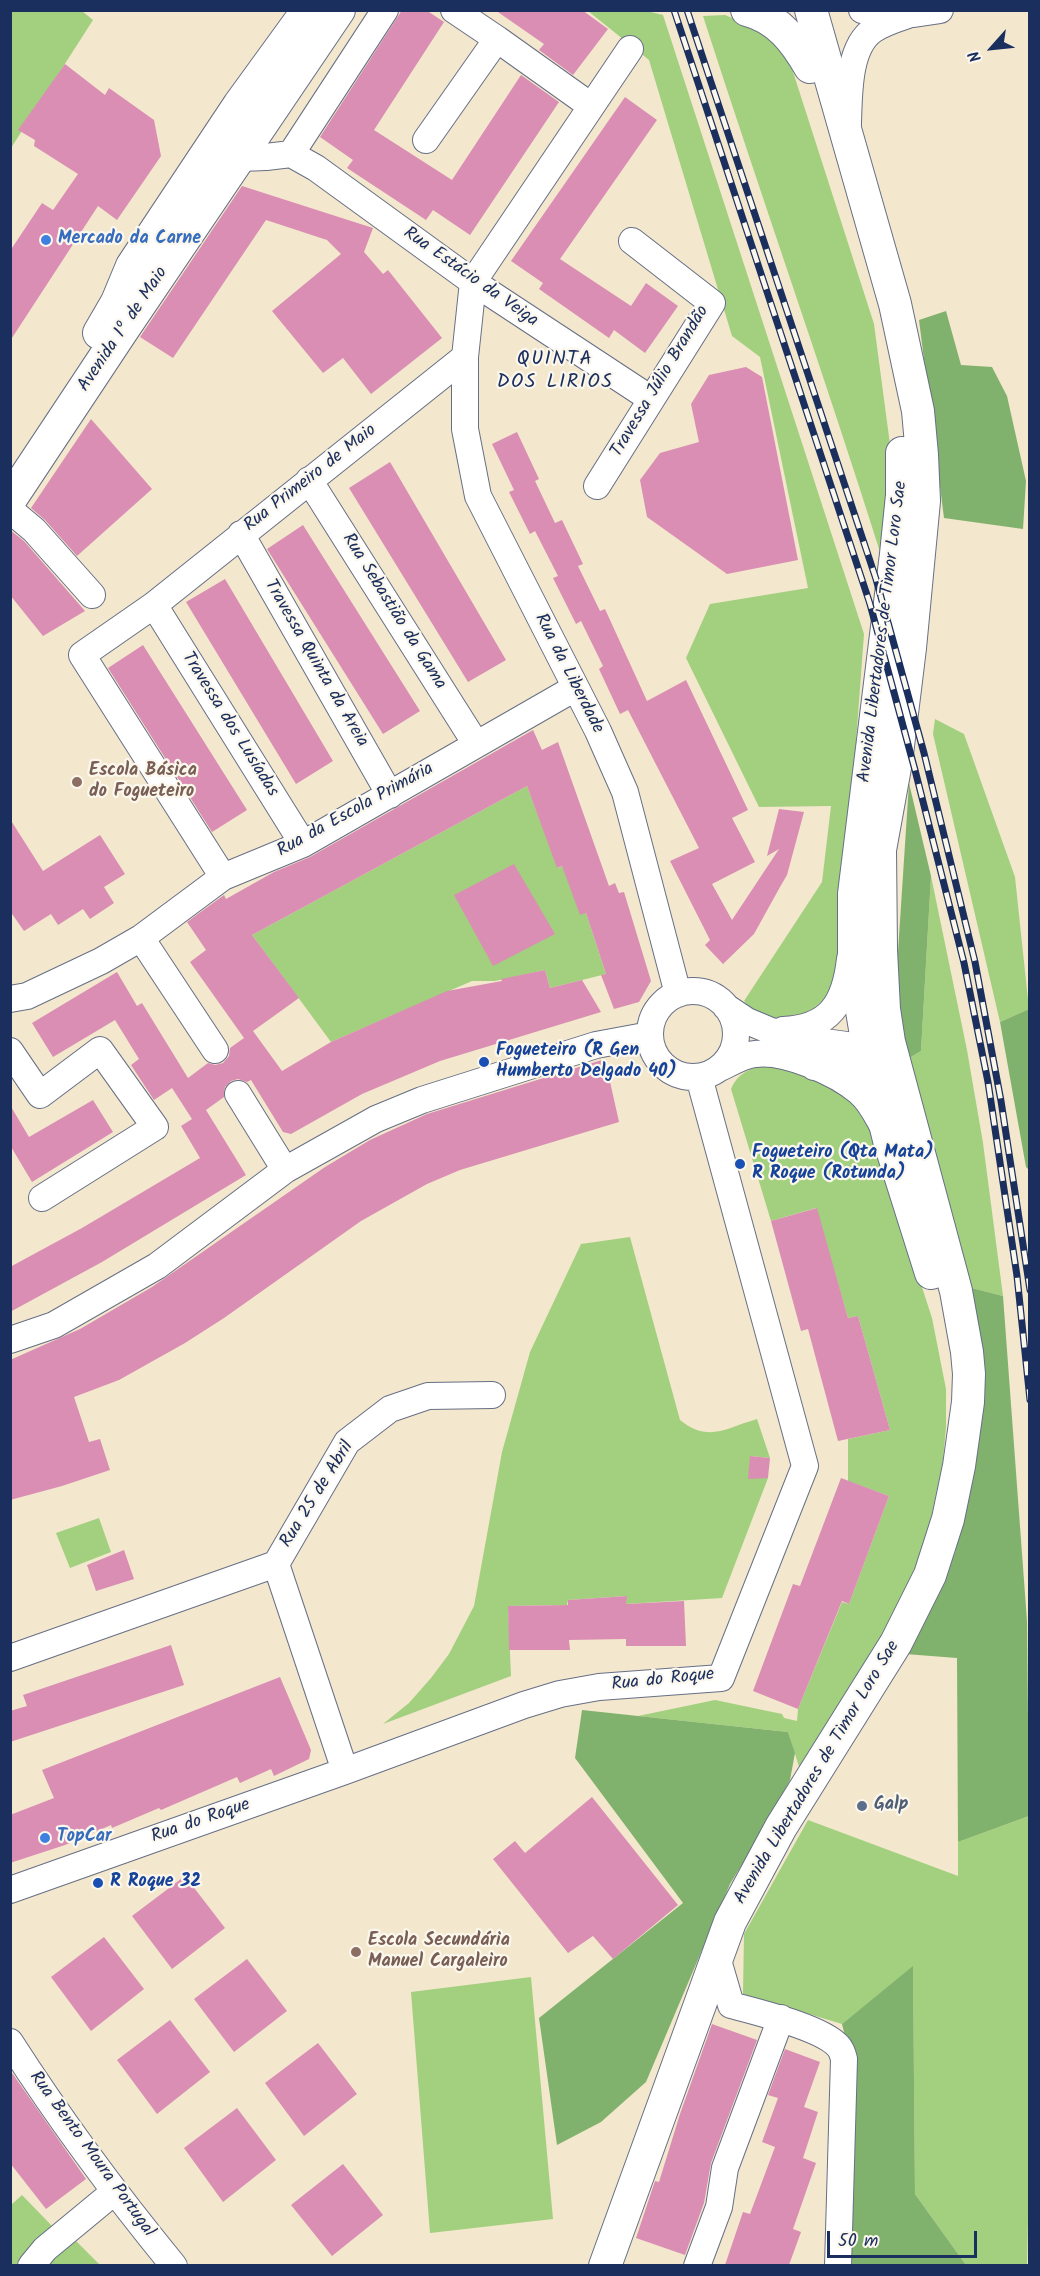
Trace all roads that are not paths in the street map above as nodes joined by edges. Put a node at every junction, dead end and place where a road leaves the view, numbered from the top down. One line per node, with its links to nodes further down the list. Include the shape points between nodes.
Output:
1 (297, 10): 14 (main road)
2 (308, 10): 14 (main road, Avenida 1º de Maio)
3 (339, 10): 20 (main road, Avenida 1º de Maio)
4 (385, 10): 19 (street)
5 (454, 10): 12 (street)
6 (747, 10): 15 (main road, via 784,30)
7 (794, 10): 15 (main road, Avenida Libertadores de Timor Loro Sae)
8 (811, 10): 17 (main road, Avenida Libertadores de Timor Loro Sae)
9 (862, 10): 11 (street, via 873,15)
10 (940, 10): 11 (street)
11 (908, 15): 17 (street, via 872,31 859,46 852,71)
12 (497, 39): 16 (street); 18 (street)
13 (630, 49): 16 (street)
14 (278, 51): 26 (main road, Avenida 1º de Maio, via 132,266 117,302 77,369)
15 (810, 67): 41 (main road, Avenida Libertadores de Timor Loro Sae, via 888,345 901,420 902,495 854,894)
16 (591, 106): 22 (street)
17 (847, 134): 39 (main road, Avenida Libertadores de Timor Loro Sae, via 908,357 922,455 924,501 910,648)
18 (426, 140)
19 (291, 154): 20 (street); 22 (street, Rua Estácio da Veiga, via 316,168)
20 (241, 158): 23 (main road, Avenida 1º de Maio)
21 (632, 240): 25 (street, Travessa Júlio Brandão, via 712,303)
22 (472, 282): 24 (street); 25 (street, Rua Estácio da Veiga)
23 (120, 334): 29 (main road, Avenida 1º de Maio); 30 (street, via 120,361 28,499)
24 (465, 357): 27 (street, Rua Primeiro de Maio); 35 (street, Rua da Liberdade, via 465,429 478,496)
25 (651, 399): 28 (street, Travessa Júlio Brandão)
26 (10, 469)
27 (309, 480): 32 (street, Rua Primeiro de Maio); 36 (street, Rua Sebastião da Gama)
28 (597, 486)
29 (10, 500)
30 (10, 505)
31 (10, 510): 33 (street, via 34,530)
32 (241, 534): 34 (street, Rua Primeiro de Maio); 37 (street, Travessa Quinta da Areia)
33 (92, 595)
34 (154, 605): 38 (street, Travessa dos Lusíadas); 40 (street, Rua Primeiro de Maio, via 82,655)
35 (574, 688): 36 (street, Rua da Escola Primária); 43 (street, Rua da Liberdade, via 625,792)
36 (476, 744): 37 (street, Rua da Escola Primária)
37 (390, 795): 38 (street, Rua da Escola Primária)
38 (303, 844): 40 (street, Rua da Escola Primária)
39 (880, 850): 49 (street, Avenida Libertadores de Timor Loro Sae, via 869,918 877,1022 876,1036); 57 (main road, Avenida Libertadores de Timor Loro Sae, via 881,950 889,1042)
40 (223, 877): 42 (street, Rua da Escola Primária)
41 (854, 926): 46 (street, via 848,978 838,1005 817,1023 802,1029); 49 (main road, Avenida Libertadores de Timor Loro Sae, via 854,963)
42 (141, 938): 44 (street, Rua da Escola Primária, via 27,996); 48 (street)
43 (678, 994): 45 (street, via 701,992); 47 (street, via 661,1005 653,1017)
44 (10, 999)
45 (726, 1007): 46 (street); 52 (street, via 736,1032 734,1045 729,1058)
46 (771, 1031): 49 (street)
47 (650, 1035): 52 (street, via 657,1058 667,1069 680,1076); 55 (street, via 596,1045 422,1100 376,1119)
48 (216, 1050)
49 (867, 1050): 51 (street, via 855,1062 840,1067); 54 (main road, Avenida Libertadores de Timor Loro Sae); 57 (street, Avenida Libertadores de Timor Loro Sae, via 879,1063 914,1174)
50 (10, 1051): 56 (street, via 40,1095 100,1050 155,1127)
51 (814, 1067): 52 (street, via 766,1053 753,1054); 54 (street, via 860,1093)
52 (709, 1072): 63 (street, Rua do Roque, via 805,1466 721,1678 599,1687 560,1694)
53 (238, 1094): 55 (street)
54 (890, 1140): 60 (main road, Avenida Libertadores de Timor Loro Sae, via 949,1341 957,1409)
55 (285, 1170): 58 (street, via 157,1266 54,1325)
56 (42, 1198)
57 (941, 1236): 60 (main road, Avenida Libertadores de Timor Loro Sae, via 963,1324 969,1374)
58 (10, 1340)
59 (492, 1395): 61 (street, Rua 25 de Abril, via 428,1396 390,1410 347,1442)
60 (955, 1484): 65 (main road, Avenida Libertadores de Timor Loro Sae, via 940,1548 918,1602 782,1827 729,1922)
61 (276, 1564): 62 (street, Rua 25 de Abril); 63 (street)
62 (10, 1658)
63 (345, 1772): 64 (street, Rua do Roque)
64 (10, 1890)
65 (717, 1957): 66 (street, via 731,2005); 71 (main road, Avenida Libertadores de Timor Loro Sae)
66 (781, 2018): 72 (street, via 725,2168 719,2207); 73 (street, via 827,2038 839,2046 844,2059)
67 (10, 2042): 68 (street, Rua Bento Moura Portugal)
68 (114, 2192): 69 (street, via 45,2249); 70 (street, Rua Bento Moura Portugal)
69 (32, 2265)
70 (174, 2265)
71 (604, 2265)
72 (697, 2265)
73 (838, 2265)

